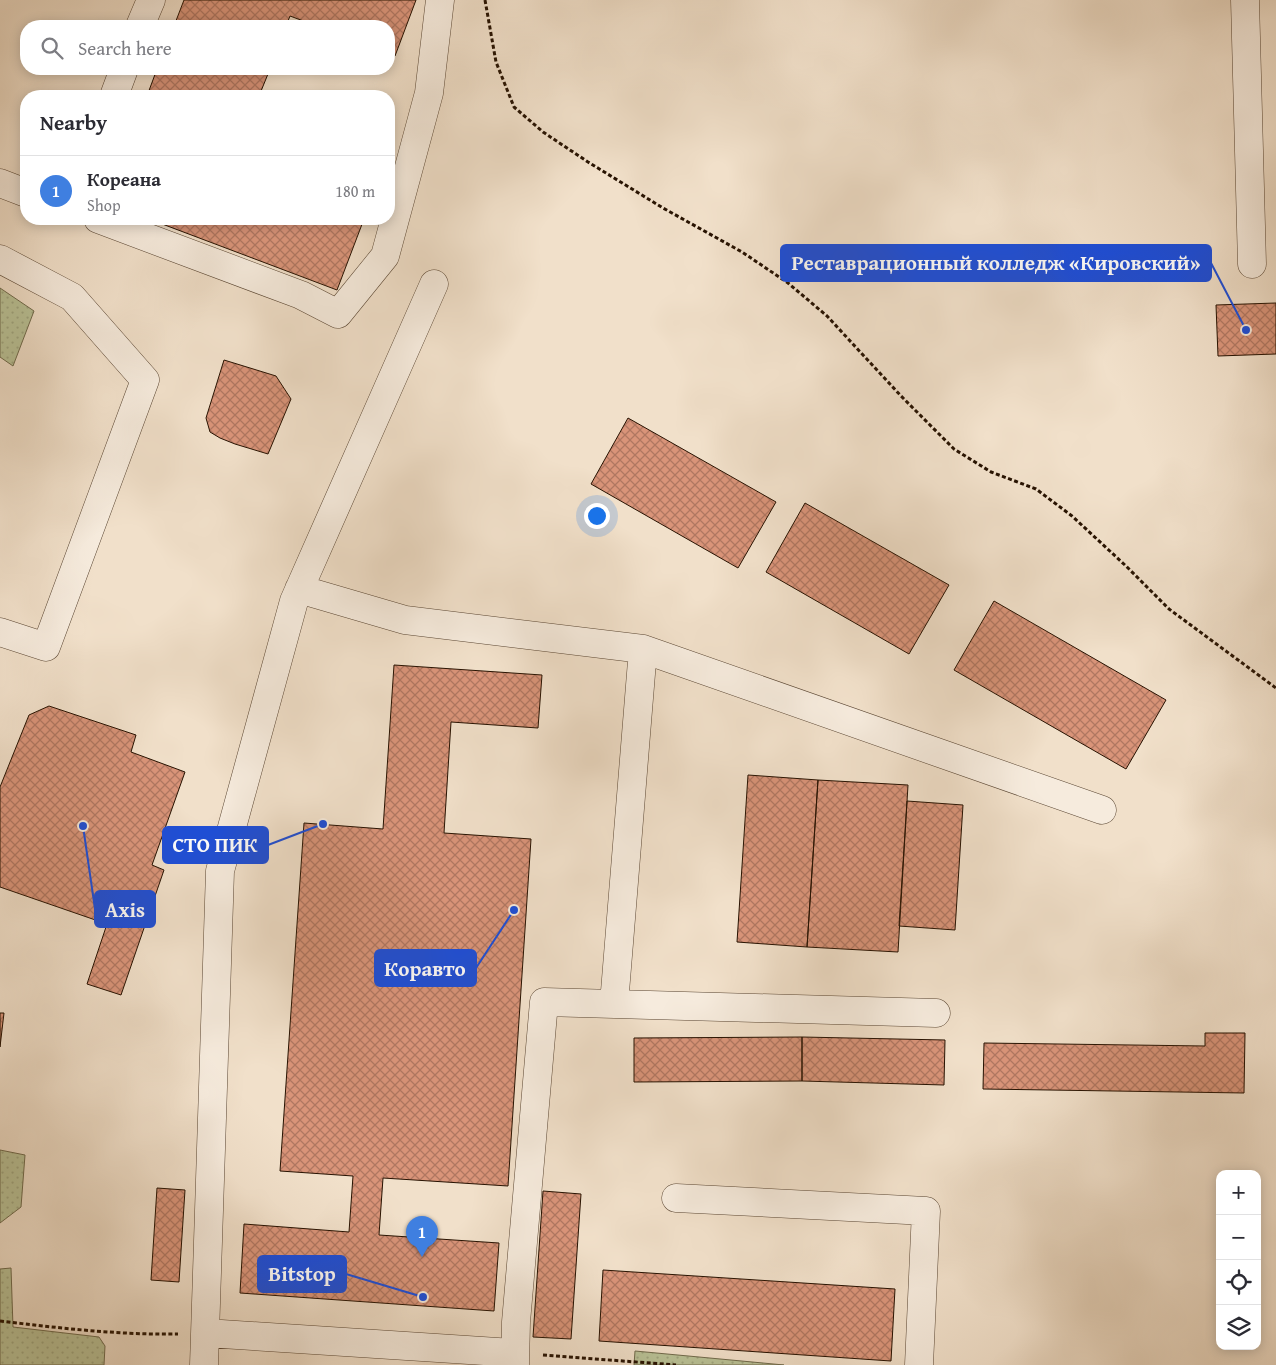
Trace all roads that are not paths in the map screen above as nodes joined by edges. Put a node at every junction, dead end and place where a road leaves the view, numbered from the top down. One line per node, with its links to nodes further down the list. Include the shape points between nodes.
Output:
1 (150, 0): 4 (lane)
2 (440, 0): 9 (lane, via 429,93)
3 (1246, 0): 13 (lane)
4 (142, 20)
5 (122, 75): 6 (lane)
6 (116, 90)
7 (0, 183): 8 (lane)
8 (20, 191)
9 (395, 219)
10 (114, 225): 11 (lane, via 301,295 338,314 385,256)
11 (393, 225)
12 (0, 258): 16 (lane, via 72,297 145,380 46,647)
13 (1252, 264)
14 (434, 284): 15 (lane)
15 (299, 589): 17 (lane, via 405,620); 22 (lane, via 220,871)
16 (0, 632)
17 (643, 649): 18 (lane); 19 (lane)
18 (1102, 810)
19 (614, 1004): 20 (lane); 23 (lane, via 544,1002)
20 (936, 1013)
21 (676, 1198): 25 (lane, via 926,1211)
22 (206, 1333): 23 (lane); 24 (lane)
23 (515, 1359)
24 (204, 1365)
25 (919, 1365)

